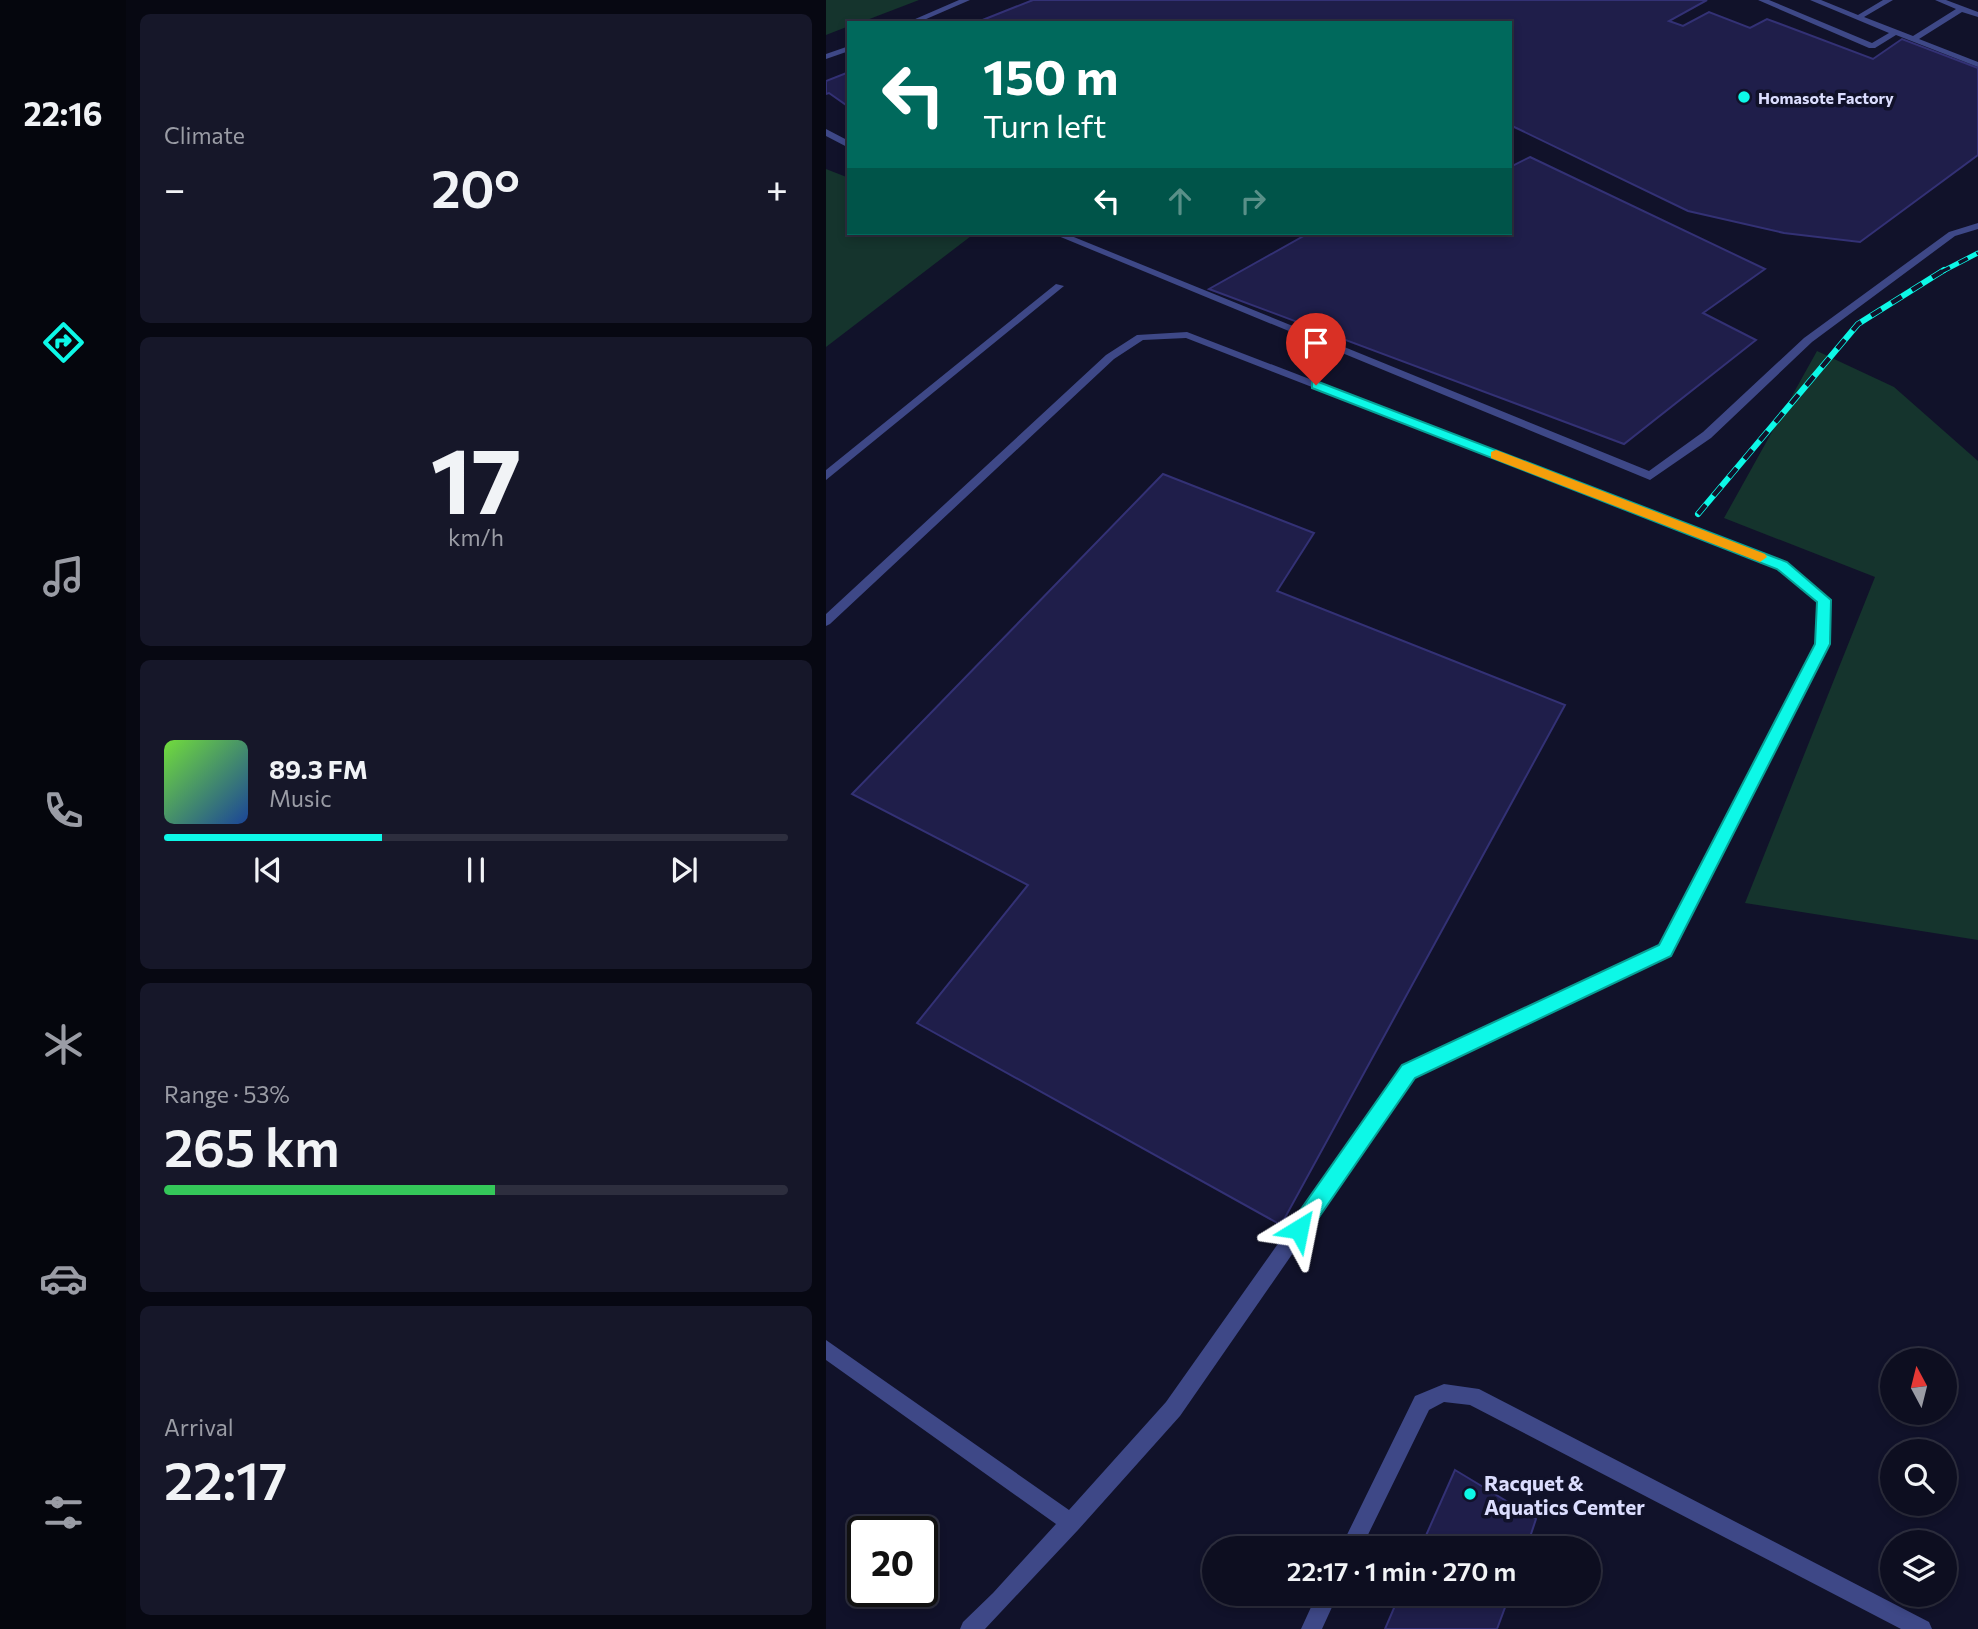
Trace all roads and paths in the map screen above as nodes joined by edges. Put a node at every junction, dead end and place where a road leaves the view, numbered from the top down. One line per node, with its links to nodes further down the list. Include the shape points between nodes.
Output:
1 (966, 0): 9 (lane)
2 (1762, 0): 10 (lane, via 1872,46)
3 (1814, 0): 8 (lane)
4 (1889, 0): 8 (lane)
5 (1938, 0): 6 (lane)
6 (1961, 9): 7 (lane); 11 (lane)
7 (1978, 15)
8 (1859, 17): 10 (lane)
9 (915, 21)
10 (1896, 32): 11 (lane)
11 (1914, 39): 14 (lane)
12 (847, 49): 13 (lane)
13 (826, 57)
14 (1976, 62)
15 (826, 132): 16 (lane)
16 (847, 144)
17 (1978, 226): 18 (lane, via 1952,234 1808,340 1707,435 1650,476)
18 (1061, 235)
19 (1059, 286): 20 (lane)
20 (826, 476)
21 (826, 621): 23 (lane, via 1110,357 1141,337 1187,335 1782,565 1824,600 1822,644 1665,950 1409,1072 1173,1409)
22 (826, 1349): 23 (lane)
23 (1071, 1523): 26 (lane)
24 (1356, 1536): 28 (lane, via 1422,1403 1444,1393 1472,1396)
25 (1322, 1606): 27 (lane)
26 (970, 1629)
27 (1311, 1629)
28 (1922, 1629)

